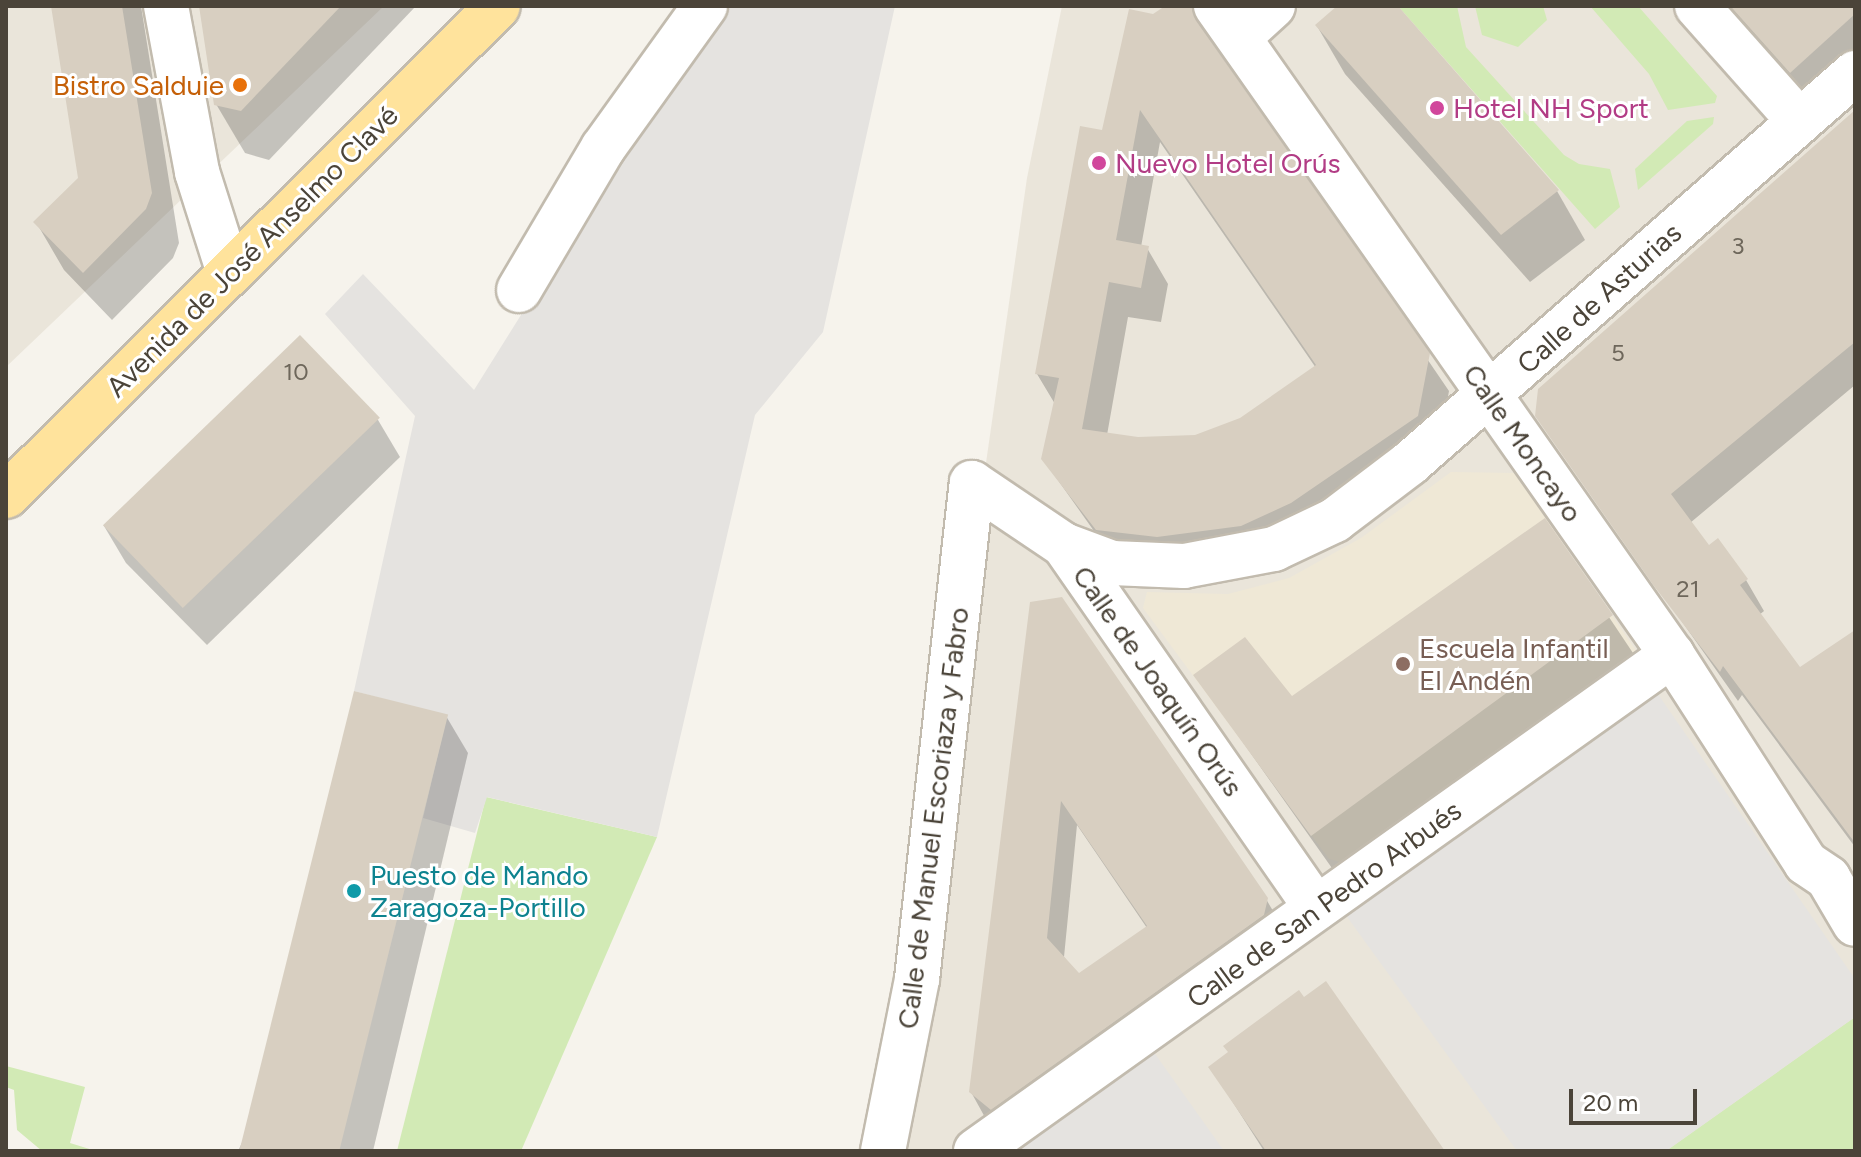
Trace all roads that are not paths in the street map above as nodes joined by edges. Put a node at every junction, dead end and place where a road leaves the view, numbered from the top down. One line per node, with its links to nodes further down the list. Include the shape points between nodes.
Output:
1 (166, 6): 9 (street, via 197,172)
2 (498, 6): 9 (main road, Avenida de José Anselmo Clavé)
3 (705, 6): 10 (street, via 603,148)
4 (1273, 6): 6 (street)
5 (1697, 6): 8 (street)
6 (1228, 21): 11 (street, Calle Moncayo)
7 (1855, 73): 8 (street, Calle de Asturias)
8 (1799, 121): 11 (street, Calle de Asturias)
9 (229, 273): 13 (main road, Avenida de José Anselmo Clavé)
10 (519, 290)
11 (1490, 395): 14 (street, Calle de Asturias, via 1335,520 1274,549 1184,566 1112,563); 15 (street, Calle Moncayo)
12 (972, 483): 14 (street, Calle de Joaquín Orús); 19 (street, Calle de Manuel Escoriaza y Fabro, via 917,979)
13 (6, 496)
14 (1064, 545): 17 (street, Calle de Joaquín Orús)
15 (1672, 655): 16 (street, Calle Moncayo, via 1806,863); 17 (street, Calle de San Pedro Arbués)
16 (1842, 873): 18 (street, Calle Moncayo)
17 (1330, 899): 20 (street, Calle de San Pedro Arbués)
18 (1855, 924)
19 (883, 1151)
20 (976, 1151)

